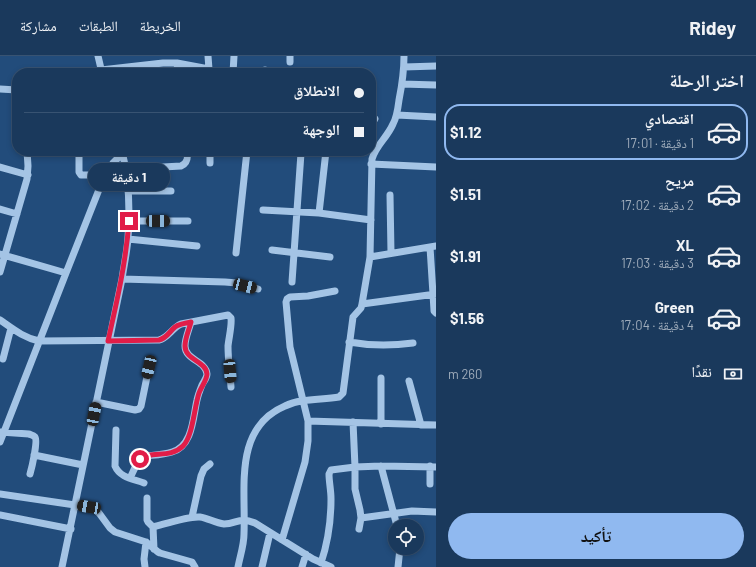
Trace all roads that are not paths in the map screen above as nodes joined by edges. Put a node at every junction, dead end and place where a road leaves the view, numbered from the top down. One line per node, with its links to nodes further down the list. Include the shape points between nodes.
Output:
1 (98, 56): 8 (street)
2 (208, 56): 12 (street)
3 (234, 56): 13 (street)
4 (404, 56): 7 (street)
5 (177, 63): 9 (street); 10 (street); 11 (street)
6 (436, 66): 7 (street)
7 (404, 67): 14 (street)
8 (101, 68)
9 (125, 68)
10 (178, 68)
11 (198, 68)
12 (210, 68)
13 (233, 68)
14 (402, 84): 15 (street); 18 (street)
15 (436, 85)
16 (0, 89): 17 (street)
17 (12, 90)
18 (397, 115): 19 (street); 20 (street, via 390,131)
19 (436, 117)
20 (376, 144)
21 (27, 156): 36 (street)
22 (79, 156): 37 (street, via 80,173)
23 (120, 156): 37 (street)
24 (123, 156): 35 (street)
25 (188, 156): 35 (street, via 182,166 145,168)
26 (210, 156): 31 (street)
27 (246, 156): 53 (street)
28 (301, 156): 43 (street)
29 (325, 156): 44 (street)
30 (373, 156): 32 (street)
31 (210, 162)
32 (371, 164): 34 (street); 46 (street)
33 (0, 167): 36 (street)
34 (436, 167)
35 (126, 174): 38 (street)
36 (28, 175): 45 (street)
37 (106, 175): 60 (street)
38 (128, 191): 39 (street); 47 (street)
39 (171, 191)
40 (390, 195): 56 (street)
41 (0, 209): 45 (street)
42 (263, 210): 43 (street)
43 (297, 211): 44 (street); 54 (street)
44 (319, 213): 46 (street)
45 (18, 214): 55 (street)
46 (371, 220): 58 (street)
47 (129, 221): 48 (street); 49 (street)
48 (188, 221)
49 (128, 239): 50 (street); 61 (street)
50 (197, 246)
51 (433, 247): 56 (street); 65 (street)
52 (272, 250): 54 (street)
53 (236, 253)
54 (294, 253): 57 (street); 62 (street)
55 (3, 254): 59 (street); 60 (street)
56 (391, 254): 58 (street)
57 (330, 257)
58 (370, 257): 66 (street)
59 (0, 272)
60 (66, 273): 71 (street)
61 (122, 279): 63 (street, via 225,282); 72 (street)
62 (292, 282)
63 (258, 289)
64 (335, 290): 80 (street, via 290,297 286,302 290,348)
65 (435, 294): 66 (street); 67 (street)
66 (362, 304): 73 (street, via 353,317)
67 (436, 313)
68 (0, 320): 70 (street)
69 (191, 322): 72 (street, via 177,326 165,338 159,340); 79 (street, via 225,315 231,318 228,355); 97 (street, via 185,349 189,356 204,367 207,375 199,393 187,442 174,452 142,457)
70 (12, 328): 71 (street, via 30,340); 75 (street)
71 (39, 341): 72 (street); 88 (street)
72 (108, 341): 81 (street)
73 (349, 342): 74 (street, via 381,346); 80 (street, via 342,395)
74 (413, 343)
75 (3, 359)
76 (149, 367): 81 (street, via 139,409)
77 (381, 378): 84 (street)
78 (409, 381): 85 (street)
79 (231, 387)
80 (304, 401): 82 (street); 109 (street, via 286,405 266,416 253,433 246,462)
81 (96, 402): 92 (street)
82 (308, 421): 83 (street); 114 (street, via 305,462)
83 (352, 422): 84 (street); 95 (street)
84 (381, 424): 85 (street)
85 (421, 425): 86 (street)
86 (436, 425)
87 (116, 430): 97 (street, via 116,470)
88 (2, 432): 89 (street); 90 (street, via 33,435 36,441)
89 (0, 442)
90 (34, 455): 92 (street); 96 (street)
91 (210, 464): 106 (street, via 202,472)
92 (83, 465): 102 (street)
93 (381, 466): 94 (street); 95 (street); 104 (street)
94 (433, 466): 99 (street)
95 (355, 467): 107 (street, via 355,488); 119 (street, via 331,470 329,474 330,520)
96 (30, 474)
97 (130, 478): 98 (street)
98 (144, 483)
99 (430, 484)
100 (0, 494): 102 (street)
101 (147, 498): 110 (street, via 147,520)
102 (75, 504): 111 (street); 115 (street, via 96,510 115,532)
103 (436, 512): 104 (street)
104 (393, 513): 107 (street); 108 (street)
105 (0, 515): 111 (street)
106 (192, 518): 109 (street, via 203,517 222,524); 110 (street)
107 (361, 518): 112 (street)
108 (395, 519)
109 (244, 520): 113 (street, via 255,523); 123 (street, via 243,548)
110 (153, 527): 116 (street)
111 (70, 529): 120 (street)
112 (359, 529)
113 (270, 533): 114 (street); 124 (street)
114 (282, 540): 117 (street)
115 (146, 542): 116 (street); 121 (street)
116 (154, 549): 122 (street, via 192,562)
117 (306, 554): 119 (street); 125 (street)
118 (399, 555): 127 (street)
119 (321, 563): 126 (street)
120 (62, 567)
121 (143, 567)
122 (195, 567)
123 (238, 567)
124 (262, 567)
125 (302, 567)
126 (331, 567)
127 (398, 567)

